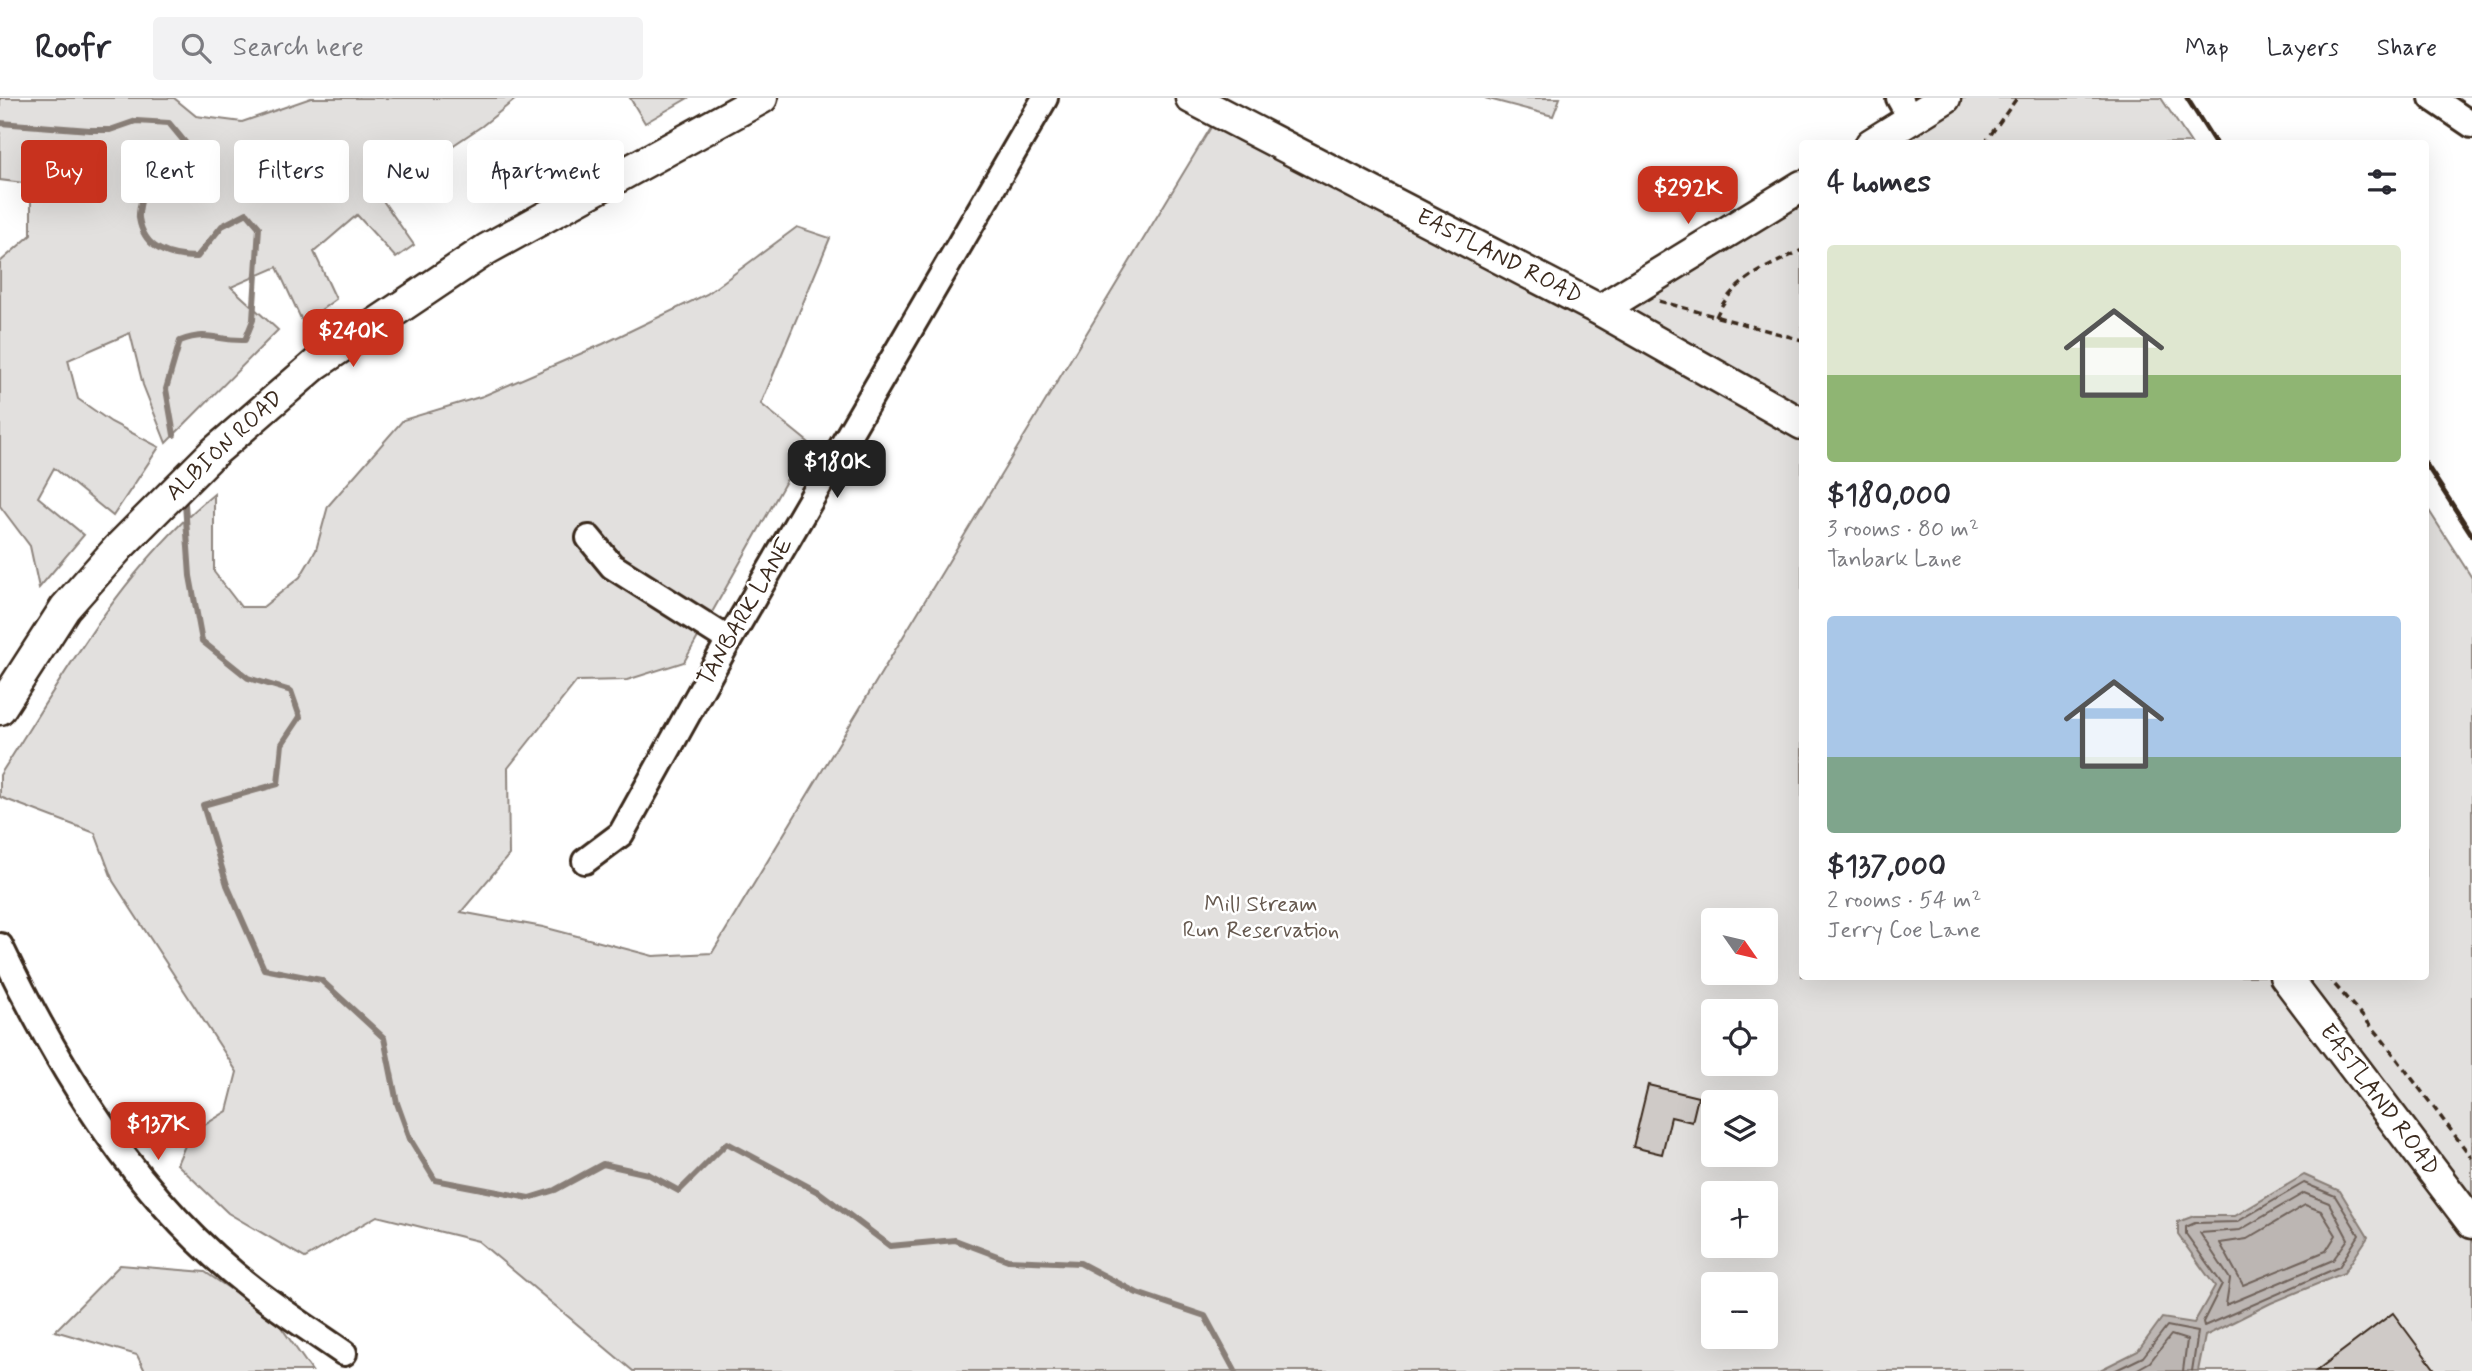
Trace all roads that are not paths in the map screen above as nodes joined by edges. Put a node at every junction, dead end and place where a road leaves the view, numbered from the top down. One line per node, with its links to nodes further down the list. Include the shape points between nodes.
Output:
1 (762, 98): 14 (street, ALBION ROAD, via 487,249 316,364 212,454 119,547 65,608)
2 (1045, 98): 13 (street, TANBARK LANE)
3 (1191, 98): 10 (street, EASTLAND ROAD)
4 (1945, 98): 6 (street)
5 (2432, 98): 7 (street)
6 (1905, 108): 8 (street)
7 (2472, 125)
8 (1875, 140)
9 (1799, 188): 10 (street)
10 (1600, 310): 11 (street, EASTLAND ROAD)
11 (1799, 422)
12 (589, 538): 13 (street, via 612,566)
13 (729, 640): 15 (street, TANBARK LANE, via 621,834)
14 (0, 709)
15 (585, 860)
16 (0, 946): 19 (street, via 70,1080 134,1170 184,1227 252,1288)
17 (2288, 980): 18 (street, EASTLAND ROAD)
18 (2472, 1223)
19 (344, 1353)

